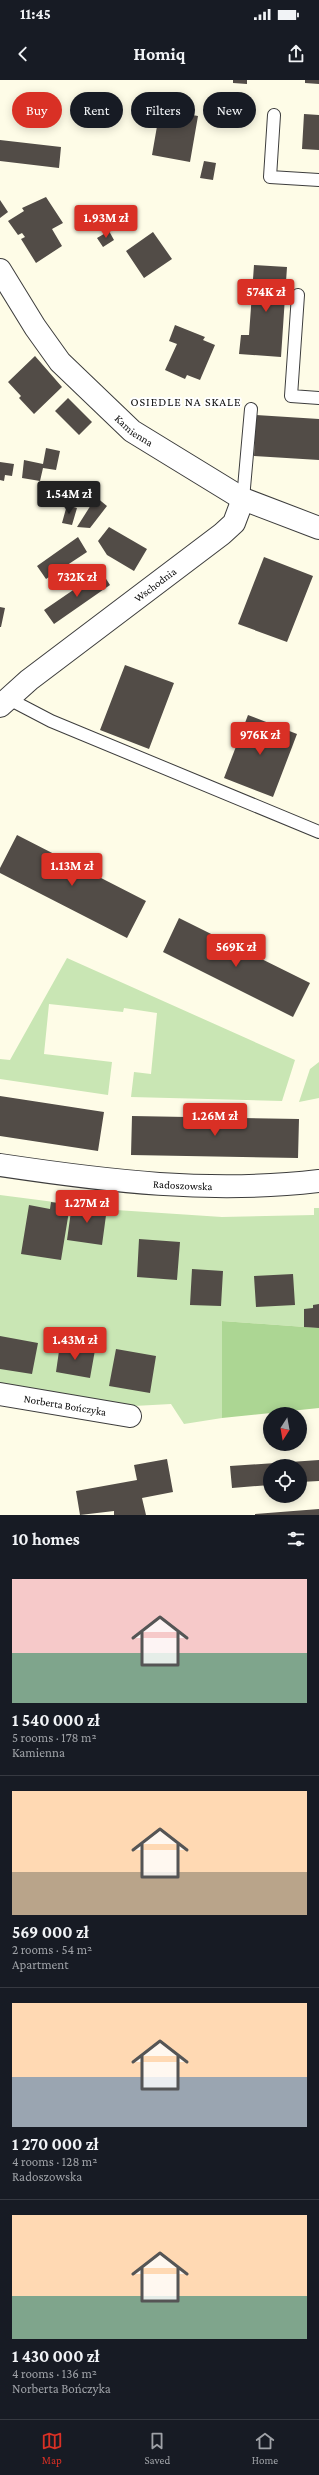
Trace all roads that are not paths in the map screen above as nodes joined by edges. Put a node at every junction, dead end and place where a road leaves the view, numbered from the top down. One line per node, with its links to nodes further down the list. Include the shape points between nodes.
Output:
1 (274, 115): 2 (lane, via 270,176)
2 (319, 180)
3 (0, 270): 7 (street, Kamienna, via 60,362 94,396 132,431)
4 (298, 295): 5 (lane, via 291,396)
5 (319, 398)
6 (251, 409): 7 (lane)
7 (243, 499): 8 (street, Kamienna); 9 (street, Wschodnia, via 234,523 222,534)
8 (319, 528)
9 (3, 702): 10 (lane)
10 (319, 832)
11 (0, 1165): 12 (street, Radoszowska, via 113,1182 160,1186 210,1188)
12 (319, 1181)
13 (0, 1394): 14 (street, Norberta Bończyka)
14 (130, 1416)

